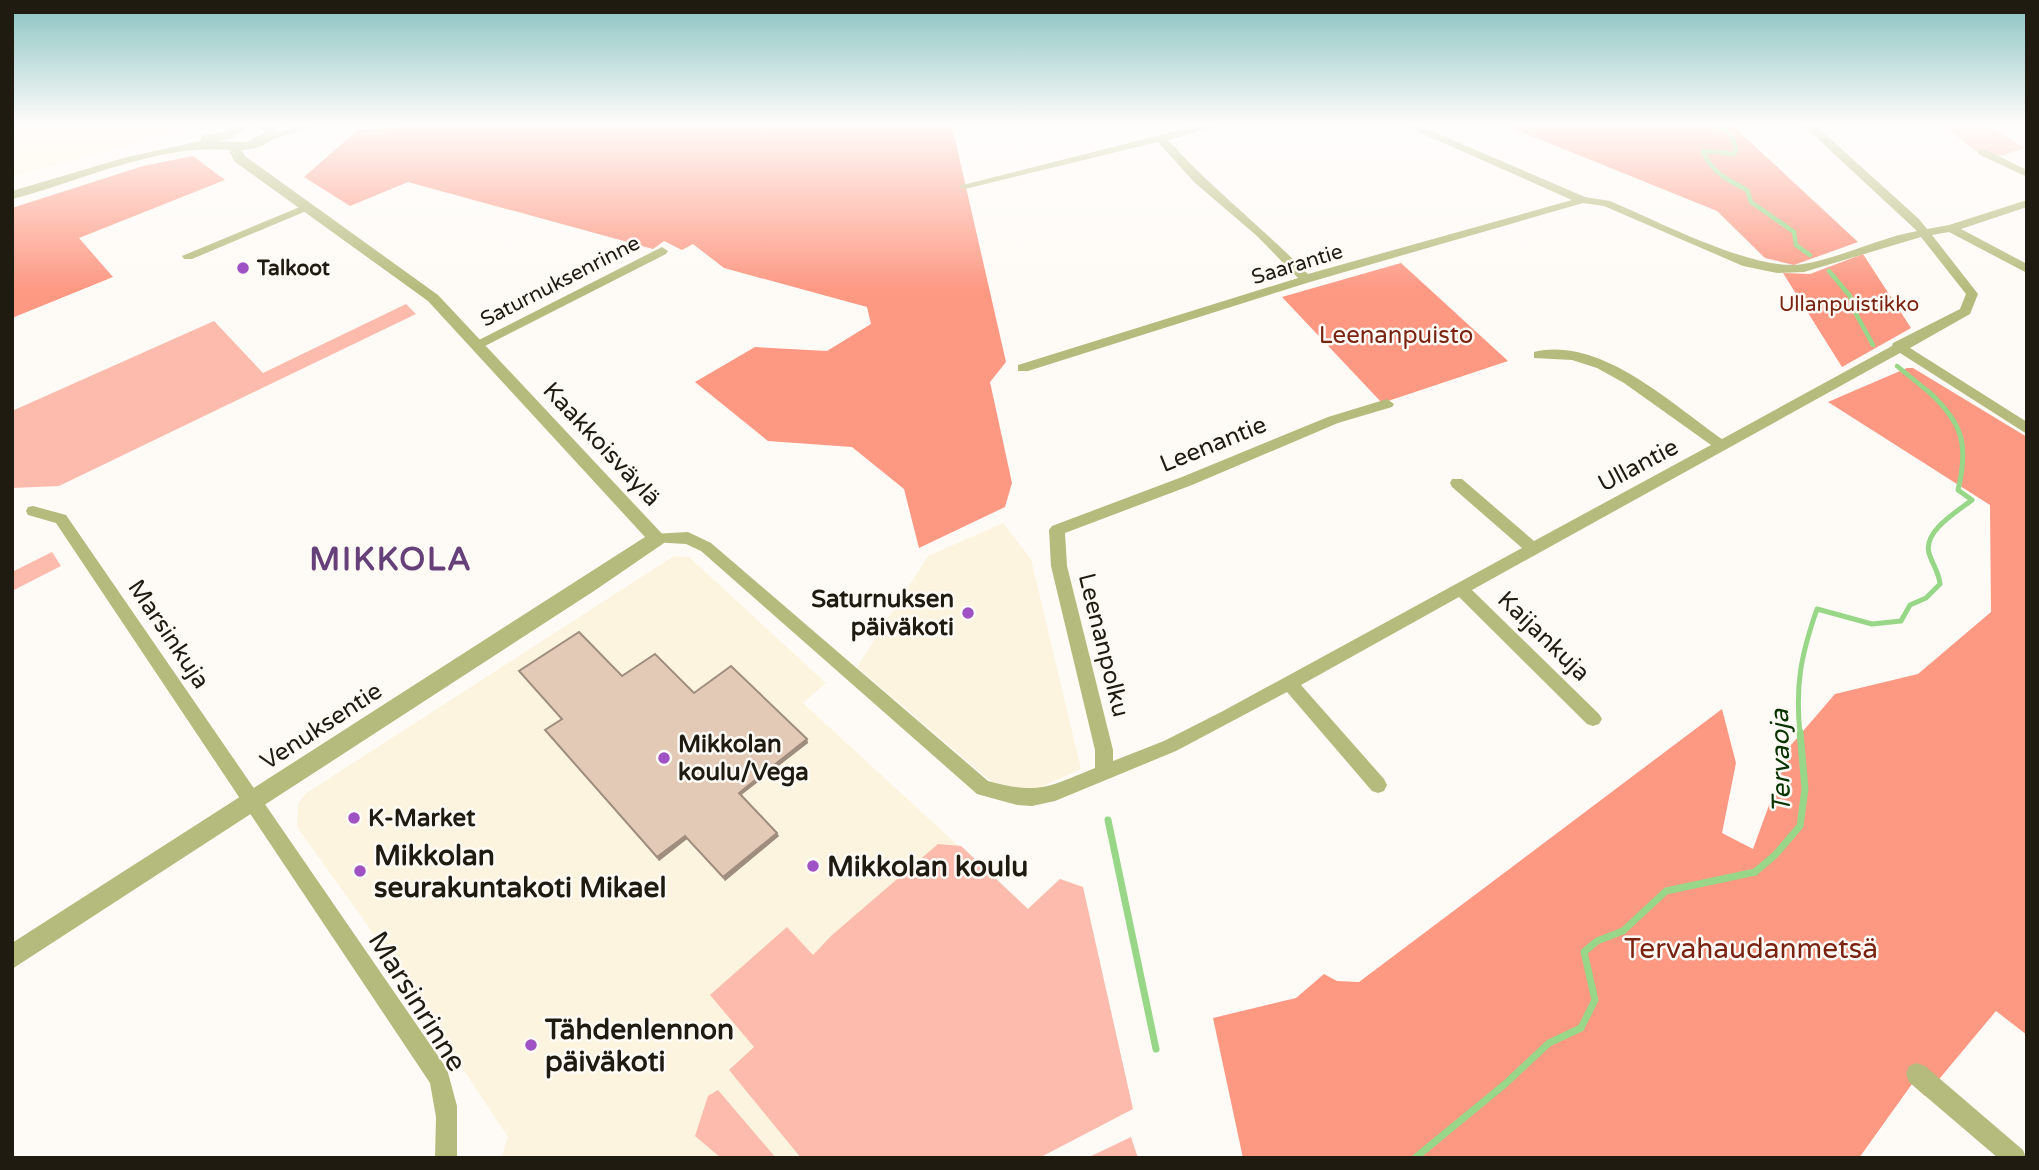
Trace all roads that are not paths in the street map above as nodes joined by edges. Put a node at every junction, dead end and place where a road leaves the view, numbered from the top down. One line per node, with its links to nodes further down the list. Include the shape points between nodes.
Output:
1 (63, 181): 8 (street)
2 (272, 181): 11 (street, Kaakkoisväylä)
3 (986, 181): 7 (street)
4 (1199, 181): 17 (street)
5 (1538, 181): 9 (street)
6 (1869, 181): 13 (street, Ullantie)
7 (965, 186)
8 (12, 195)
9 (1583, 200): 13 (street, via 1606,203 1747,262 1777,269 1804,268); 17 (street, Saarantie)
10 (2027, 203): 12 (street)
11 (307, 207): 15 (street); 18 (street, Kaakkoisväylä, via 433,298)
12 (1951, 228): 13 (street); 16 (street)
13 (1926, 232): 19 (street, Ullantie, via 1972,294 1970,305)
14 (662, 251): 18 (street, Saturnuksenrinne)
15 (188, 256)
16 (2027, 269)
17 (1306, 279): 21 (street, Saarantie)
18 (476, 345): 28 (street, Kaakkoisväylä)
19 (1898, 346): 23 (street); 24 (street, Ullantie)
20 (1539, 355): 24 (street, via 1575,354 1613,369)
21 (1023, 368)
22 (1387, 404): 27 (street, Leenantie, via 1333,420)
23 (2027, 429)
24 (1722, 446): 29 (street, Ullantie)
25 (1457, 482): 29 (street)
26 (33, 511): 35 (street, Marsinkuja, via 61,519)
27 (1057, 530): 33 (street, Leenanpolku, via 1059,566 1104,750)
28 (657, 538): 33 (street, Kaakkoisväylä, via 688,538 706,547 983,788 1032,798); 35 (street, Venuksentie)
29 (1532, 548): 30 (street, Ullantie)
30 (1461, 589): 31 (street, Ullantie); 32 (street, Kaijankuja)
31 (1289, 683): 33 (street, Ullantie, via 1170,746); 34 (street)
32 (1593, 719)
33 (1104, 772)
34 (1378, 785)
35 (252, 801): 36 (street, Venuksentie); 38 (street, Marsinrinne, via 439,1077 444,1088)
36 (12, 957)
37 (1917, 1073): 39 (street)
38 (446, 1158)
39 (2015, 1158)

